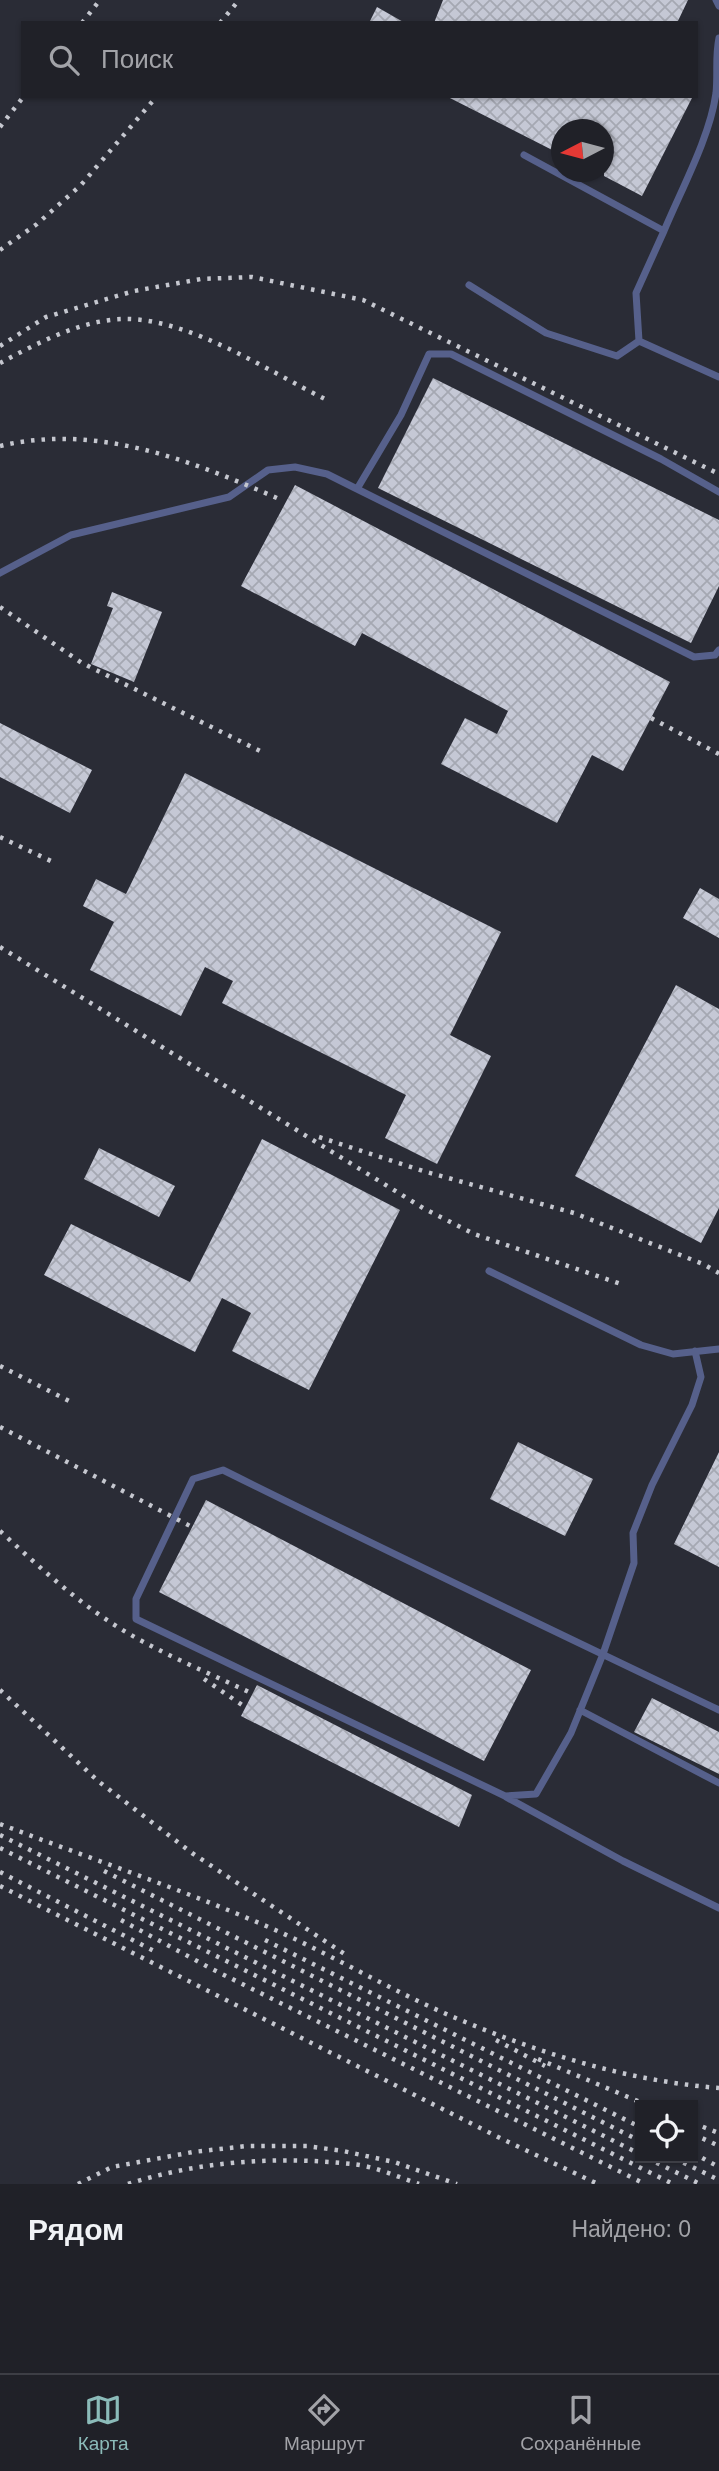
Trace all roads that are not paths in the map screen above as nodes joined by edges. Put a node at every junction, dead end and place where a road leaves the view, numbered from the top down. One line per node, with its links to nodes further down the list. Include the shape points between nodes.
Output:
1 (716, 0): 2 (lane)
2 (719, 6)
3 (719, 38): 5 (lane, via 716,93)
4 (524, 155): 5 (lane)
5 (664, 231): 7 (lane, via 636,293)
6 (469, 285): 7 (lane, via 546,333 617,356)
7 (639, 341): 8 (lane)
8 (719, 377)
9 (357, 489): 10 (lane, via 401,415 429,354 451,354); 11 (lane, via 316,471 295,467 268,470 229,497 71,535); 12 (lane, via 694,657 715,655)
10 (719, 492)
11 (0, 573)
12 (719, 650)
13 (489, 1271): 15 (lane, via 641,1345 673,1353)
14 (719, 1349): 15 (lane)
15 (695, 1351): 16 (lane, via 701,1377 633,1533 634,1563)
16 (603, 1654): 17 (lane); 18 (lane); 20 (lane, via 223,1470 193,1479 136,1599 136,1619)
17 (580, 1710): 19 (lane); 20 (lane, via 536,1794)
18 (719, 1710)
19 (719, 1783)
20 (505, 1796): 21 (lane)
21 (719, 1908)

